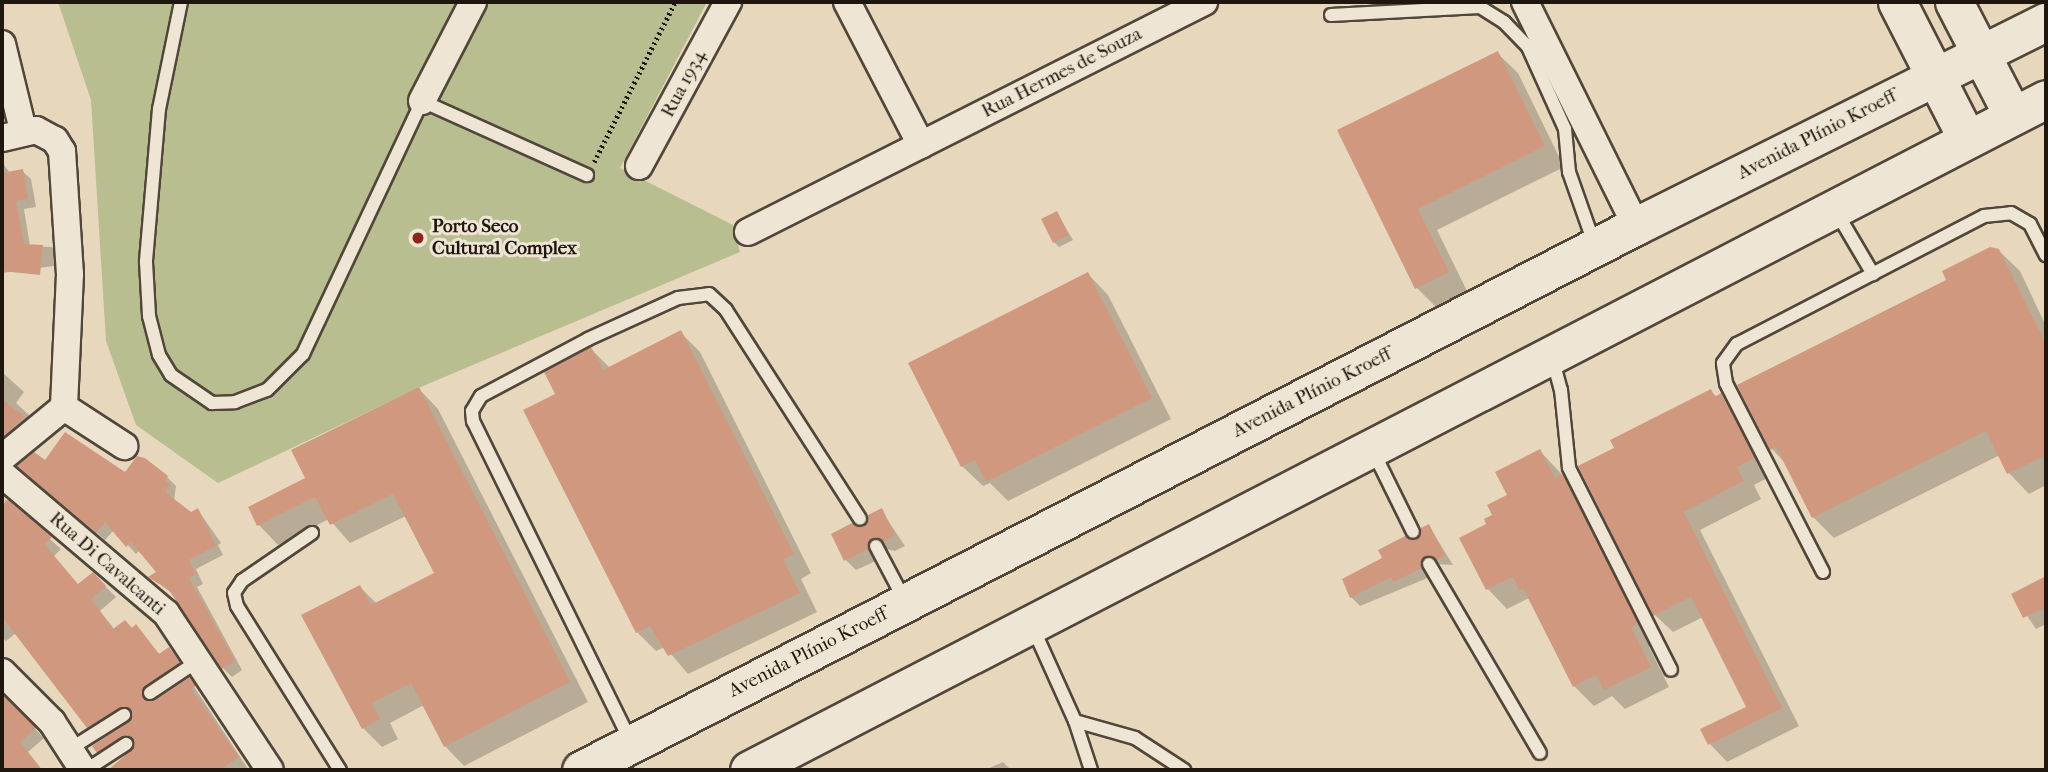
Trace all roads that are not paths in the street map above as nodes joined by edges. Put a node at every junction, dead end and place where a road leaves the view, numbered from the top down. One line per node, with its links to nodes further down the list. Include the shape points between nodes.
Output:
1 (181, 2): 15 (lane, via 159,108 146,262 149,316 159,355 171,375 212,403 235,402 267,390 303,354)
2 (473, 2): 15 (street)
3 (728, 2): 20 (street, Rua 1934)
4 (847, 2): 19 (street)
5 (1204, 2): 19 (street, Rua Hermes de Souza)
6 (1525, 2): 23 (street)
7 (1897, 2): 13 (main road)
8 (1954, 2): 12 (main road)
9 (1331, 15): 25 (lane, via 1480,7 1504,22 1528,47 1565,129 1569,172)
10 (2046, 22): 12 (main road, Avenida Plínio Kroeff)
11 (2, 44): 17 (street)
12 (1981, 54): 13 (main road, Avenida Plínio Kroeff); 16 (main road)
13 (1935, 76): 18 (main road); 23 (main road, Avenida Plínio Kroeff)
14 (2046, 99): 16 (main road)
15 (422, 101): 21 (lane)
16 (2013, 116): 18 (main road)
17 (23, 134): 29 (street, via 62,151 70,274)
18 (1968, 139): 22 (main road)
19 (921, 145): 24 (street, Rua Hermes de Souza)
20 (639, 166)
21 (587, 175)
22 (1835, 209): 27 (lane); 28 (main road)
23 (1636, 226): 25 (main road, Avenida Plínio Kroeff)
24 (748, 232)
25 (1596, 247): 40 (main road, Avenida Plínio Kroeff)
26 (2046, 255): 27 (lane, via 2030,224 2011,213 1984,216)
27 (1873, 274): 39 (lane, via 1737,344 1723,363 1726,383)
28 (1552, 356): 31 (main road); 43 (lane, via 1561,390 1569,468)
29 (64, 407): 30 (street); 32 (street)
30 (124, 446)
31 (1372, 450): 35 (lane); 41 (main road)
32 (2, 458)
33 (2, 474): 42 (street, Rua Di Cavalcanti, via 166,613)
34 (860, 519): 49 (lane, via 726,310 709,294 655,309 481,396 472,411 473,421)
35 (1413, 532)
36 (312, 533): 53 (lane, via 242,581 234,593 237,606)
37 (876, 546): 40 (lane)
38 (1429, 564): 50 (lane)
39 (1823, 572)
40 (906, 602): 49 (main road, Avenida Plínio Kroeff)
41 (1032, 628): 47 (lane); 55 (main road)
42 (198, 661): 45 (lane); 52 (street, Rua Di Cavalcanti)
43 (1671, 670)
44 (2, 672): 51 (street, via 52,722)
45 (150, 693)
46 (124, 715): 51 (lane)
47 (1075, 721): 56 (lane); 57 (lane, via 1135,738)
48 (126, 744): 51 (lane)
49 (632, 744): 54 (main road, Avenida Plínio Kroeff)
50 (1540, 753)
51 (80, 763)
52 (270, 770)
53 (340, 770)
54 (580, 770)
55 (749, 770)
56 (1091, 770)
57 (1184, 770)

